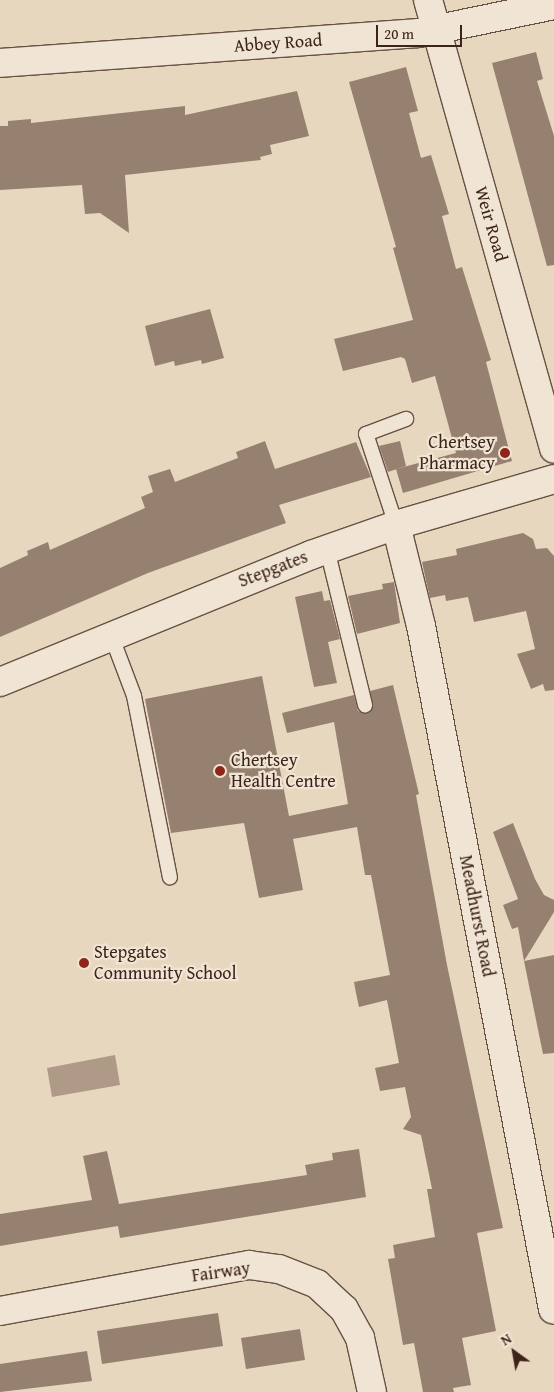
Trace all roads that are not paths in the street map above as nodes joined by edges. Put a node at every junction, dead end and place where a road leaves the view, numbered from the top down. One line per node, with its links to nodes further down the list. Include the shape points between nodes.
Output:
1 (428, 0): 3 (street, Weir Road)
2 (554, 5): 3 (street, Abbey Road)
3 (437, 32): 4 (street, Abbey Road); 6 (street, Weir Road)
4 (0, 63)
5 (406, 419): 8 (lane, via 366,434)
6 (554, 449)
7 (554, 479): 8 (street, Stepgates)
8 (396, 525): 9 (street, Stepgates); 14 (street, Meadhurst Road, via 421,626)
9 (327, 549): 10 (street, Stepgates); 12 (lane)
10 (111, 635): 11 (street, Stepgates); 13 (lane, via 134,696)
11 (0, 682)
12 (365, 705)
13 (170, 877)
14 (553, 1309)
15 (0, 1311): 16 (street, Fairway, via 249,1265 279,1269 317,1284 344,1309 360,1338)
16 (372, 1392)

